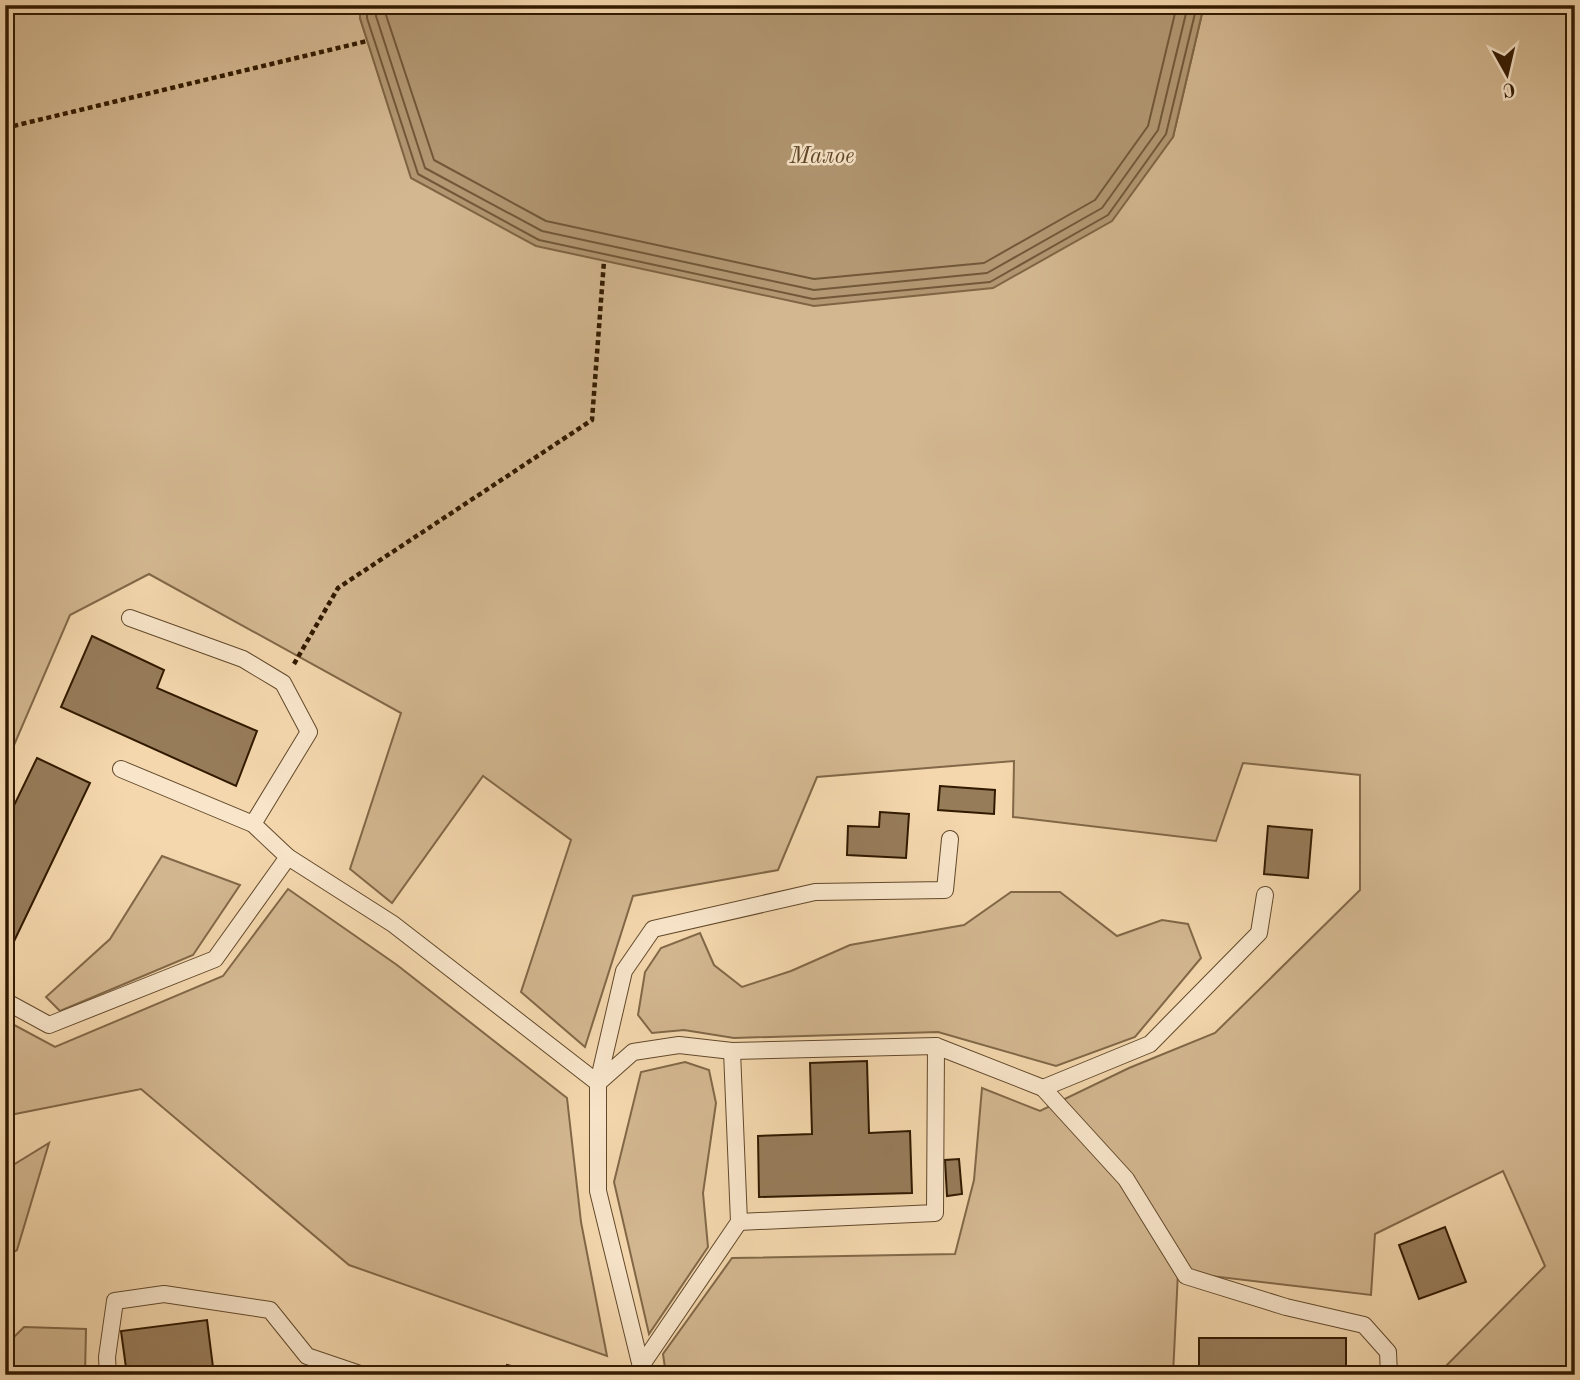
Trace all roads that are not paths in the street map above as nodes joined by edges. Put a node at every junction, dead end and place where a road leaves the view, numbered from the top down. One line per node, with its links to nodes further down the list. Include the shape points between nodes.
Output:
1 (130, 618): 3 (lane, via 243,659 283,683 309,732)
2 (121, 769): 3 (lane)
3 (253, 824): 5 (lane)
4 (950, 839): 10 (lane, via 946,890 814,892 653,929 624,971)
5 (288, 858): 7 (lane, via 215,959 49,1025); 10 (lane, via 393,924)
6 (1265, 895): 11 (lane, via 1259,933 1150,1044)
7 (5, 1001)
8 (936, 1046): 9 (lane); 11 (lane); 12 (lane, via 934,1213)
9 (732, 1051): 10 (lane, via 678,1045 633,1052); 12 (lane)
10 (598, 1083): 13 (lane, via 598,1191)
11 (1043, 1088): 16 (lane, via 1126,1179 1186,1276 1364,1325 1388,1352)
12 (739, 1222): 13 (lane)
13 (642, 1371)
14 (108, 1375): 15 (lane, via 115,1301 164,1294 270,1310 307,1356)
15 (363, 1375)
16 (1389, 1375)

